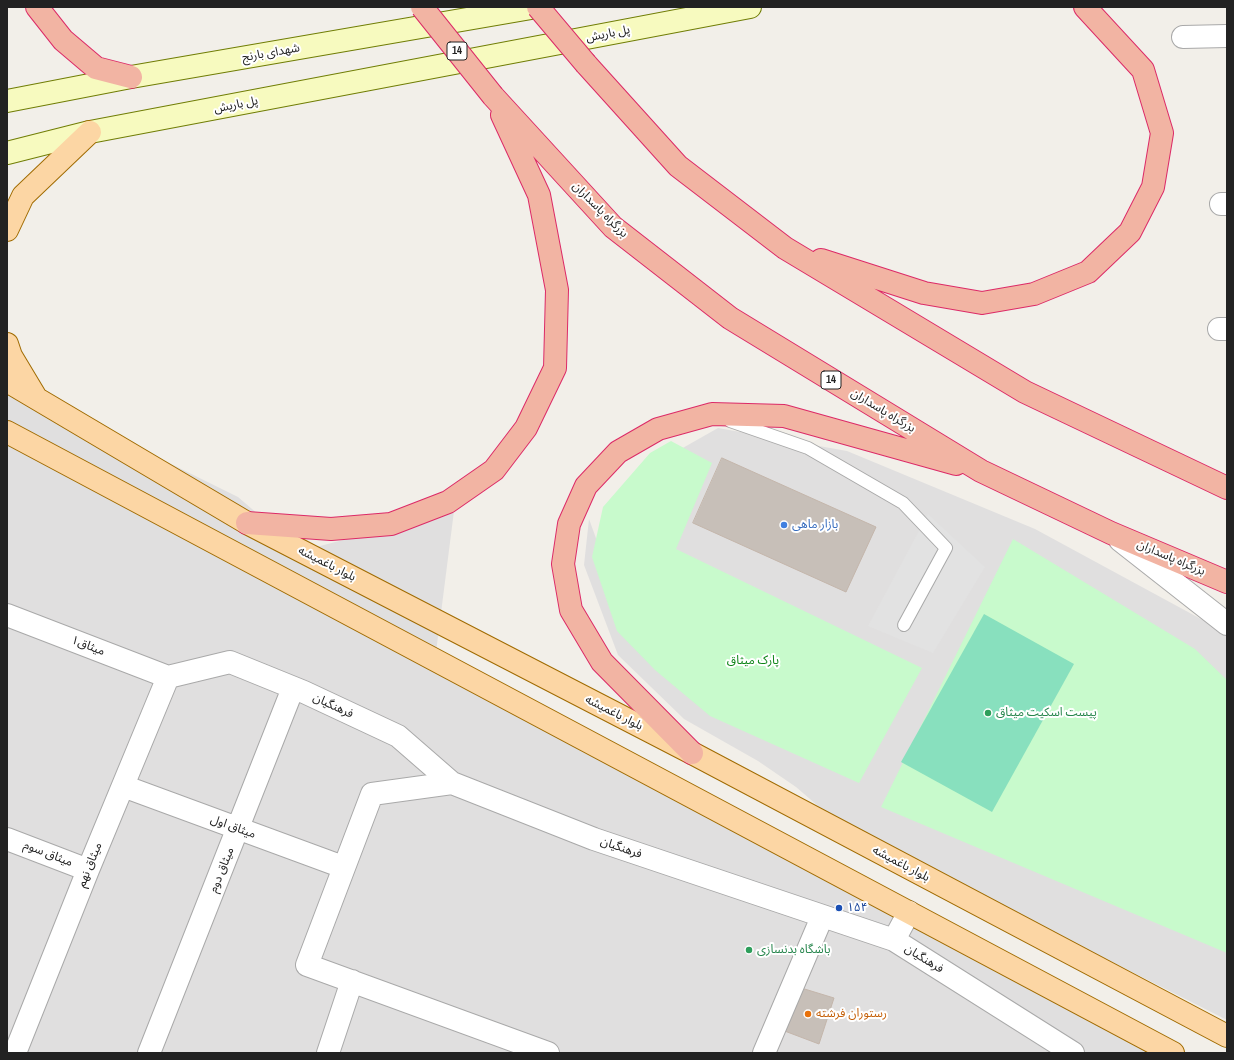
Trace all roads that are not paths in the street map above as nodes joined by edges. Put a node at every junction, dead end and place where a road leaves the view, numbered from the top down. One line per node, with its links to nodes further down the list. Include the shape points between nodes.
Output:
1 (37, 7): 8 (highway, via 62,40 96,68)
2 (422, 7): 9 (highway, 14, bridge)
3 (537, 7): 8 (main road, شهدای بارنج); 14 (highway, bridge, via 678,166)
4 (750, 7): 11 (main road, پل باریش)
5 (1085, 7): 14 (highway, via 1143,70 1162,133 1153,187 1130,232 1088,272 1034,294 982,303 924,293)
6 (1227, 36): 7 (street)
7 (1183, 37)
8 (131, 77): 10 (main road, شهدای بارنج)
9 (493, 96): 20 (highway, بزرگراه پاسداران / 14, via 614,227 730,318); 22 (highway, via 539,195 556,290 555,368 526,428 494,470 448,502 391,524 331,529)
10 (7, 102)
11 (90, 132): 12 (main road, پل باریش); 13 (main road, via 22,196)
12 (7, 153)
13 (7, 230)
14 (785, 248): 21 (highway, via 1025,392)
15 (7, 344): 17 (main road, via 11,356)
16 (7, 381): 17 (main road, بلوار باغمیشه)
17 (36, 397): 22 (main road, بلوار باغمیشه)
18 (712, 414): 20 (highway, via 784,416); 27 (lane, via 808,448 903,503 946,548); 30 (highway, via 658,429 618,452 586,486 569,524 563,564 571,610 602,662)
19 (7, 432): 37 (main road)
20 (981, 471): 23 (highway, بزرگراه پاسداران / 14)
21 (1227, 488)
22 (247, 523): 30 (main road, بلوار باغمیشه)
23 (1111, 533): 24 (highway, بزرگراه پاسداران / 14); 26 (street)
24 (1227, 582)
25 (7, 615): 28 (street, میثاق۱)
26 (1227, 624)
27 (904, 625)
28 (168, 677): 29 (street, فرهنگیان, via 230,662); 32 (street, میثاق نهم)
29 (294, 688): 31 (street, فرهنگیان, via 398,736); 33 (street, میثاق دوم)
30 (692, 753): 41 (main road, بلوار باغمیشه)
31 (452, 783): 35 (street, via 372,794); 38 (street, فرهنگیان, via 594,839)
32 (122, 786): 33 (street, میثاق اول); 36 (street, میثاق نهم)
33 (238, 828): 35 (street, میثاق اول); 43 (street, میثاق دوم)
34 (7, 839): 36 (street, میثاق سوم)
35 (343, 867): 40 (street, via 307,965)
36 (88, 870): 42 (street, میثاق نهم)
37 (909, 912): 39 (street); 48 (main road)
38 (822, 917): 39 (street, فرهنگیان); 46 (street)
39 (894, 940): 47 (street, فرهنگیان)
40 (352, 981): 44 (street); 45 (street)
41 (1227, 1036)
42 (15, 1053)
43 (150, 1053)
44 (328, 1053)
45 (548, 1053)
46 (764, 1053)
47 (1073, 1053)
48 (1173, 1053)

